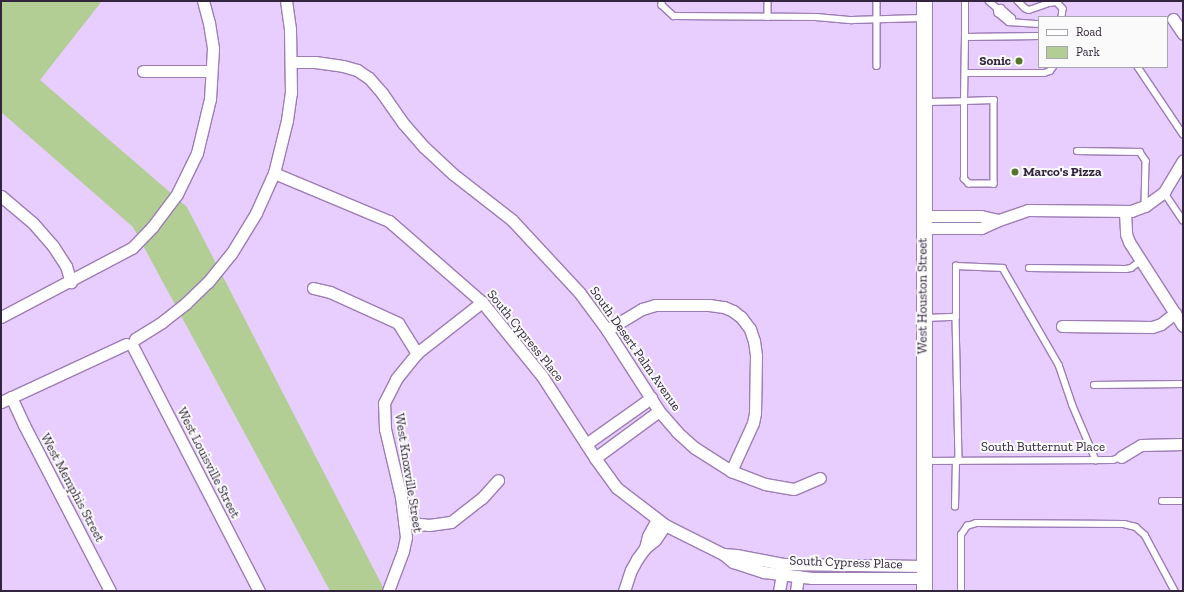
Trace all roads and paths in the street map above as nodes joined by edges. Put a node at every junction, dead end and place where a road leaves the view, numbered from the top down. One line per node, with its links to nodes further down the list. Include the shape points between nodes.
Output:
1 (203, 1): 22 (street, via 213,48)
2 (286, 1): 17 (street)
3 (662, 1): 11 (lane, via 662,5 674,16)
4 (768, 1): 11 (lane)
5 (877, 1): 13 (lane)
6 (924, 1): 12 (main road, West Houston Street)
7 (965, 1): 16 (lane)
8 (989, 1): 14 (lane, via 1009,22)
9 (1018, 1): 10 (lane, via 1029,10 1057,2 1063,9)
10 (1062, 16)
11 (768, 17): 13 (lane)
12 (924, 18): 13 (lane); 25 (main road, West Houston Street)
13 (877, 19): 18 (lane)
14 (1038, 24)
15 (1038, 36): 16 (lane)
16 (965, 37): 23 (lane)
17 (291, 66): 29 (street, via 288,120); 50 (street, South Desert Palm Avenue, via 343,66 357,70 369,78 424,147 453,174 512,220 579,292)
18 (878, 66)
19 (1052, 68): 23 (lane, via 1044,73)
20 (1139, 68): 26 (lane)
21 (143, 71): 22 (street)
22 (211, 71): 41 (street, via 210,100 197,153 177,194 153,226 132,248)
23 (965, 73): 24 (lane)
24 (964, 101): 24 (lane, via 994,100 994,184 971,185 965,181); 25 (lane)
25 (924, 102): 37 (main road, West Houston Street)
26 (1183, 134)
27 (1077, 151): 32 (lane, via 1140,152 1146,162)
28 (1183, 160): 30 (street)
29 (274, 172): 43 (street, South Cypress Place, via 389,221); 51 (street, via 256,213 231,254 208,282 186,303)
30 (1164, 192): 32 (street); 36 (lane)
31 (1, 196): 41 (street, via 54,246 66,266)
32 (1145, 206): 33 (street)
33 (1125, 212): 35 (street, via 1028,210); 39 (street, via 1126,234)
34 (974, 216): 35 (street); 37 (street); 38 (street)
35 (999, 220): 38 (street, via 981,228)
36 (1183, 220)
37 (923, 222): 38 (street); 47 (main road, West Houston Street)
38 (974, 228)
39 (1142, 260): 40 (lane, via 1126,269); 44 (street)
40 (1028, 268)
41 (71, 282): 45 (street)
42 (313, 288): 52 (street, via 330,292 398,323)
43 (482, 302): 52 (street, West Knoxville Street); 58 (street, South Cypress Place, via 542,376)
44 (1175, 313): 48 (street); 49 (street, via 1161,324 1152,327)
45 (1, 317)
46 (956, 317): 47 (lane); 62 (lane, via 956,266 1002,268 1059,365); 64 (lane)
47 (924, 318): 63 (main road, West Houston Street)
48 (1183, 325)
49 (1062, 326)
50 (607, 330): 55 (street, South Desert Palm Avenue); 65 (street, via 642,309 655,305 724,307 741,317 750,329 754,342 755,413)
51 (131, 344): 56 (street); 77 (street, West Louisville Street)
52 (417, 353): 71 (street, West Knoxville Street, via 396,379 384,403 383,415)
53 (1183, 384): 54 (lane)
54 (1094, 385)
55 (651, 398): 57 (street, South Desert Palm Avenue); 58 (street)
56 (6, 400): 76 (street, West Memphis Street)
57 (659, 411): 61 (street); 65 (street, South Desert Palm Avenue, via 695,448)
58 (586, 444): 61 (street, South Cypress Place)
59 (1183, 444): 60 (street, South Butternut Place, via 1141,445)
60 (1121, 457): 62 (lane, South Butternut Place, via 1114,460)
61 (595, 458): 72 (street, South Cypress Place, via 617,488)
62 (1096, 460): 64 (lane, South Butternut Place)
63 (924, 461): 64 (lane, South Butternut Place); 75 (main road, West Houston Street)
64 (957, 461): 70 (lane)
65 (731, 471): 66 (street, South Desert Palm Avenue, via 765,484 794,489)
66 (820, 478)
67 (498, 480): 71 (street, via 482,498 451,522 429,525)
68 (1183, 500): 69 (lane)
69 (1162, 501)
70 (955, 507)
71 (404, 522): 78 (street, West Knoxville Street, via 406,537 403,551)
72 (661, 522): 73 (street, South Cypress Place, via 723,554 736,555); 79 (street, via 654,540 645,548 630,570)
73 (782, 570): 74 (street, South Cypress Place); 75 (street, South Cypress Place); 80 (street)
74 (798, 576): 75 (street, South Cypress Place); 81 (street)
75 (924, 579)
76 (110, 591)
77 (258, 591)
78 (388, 591)
79 (624, 591)
80 (779, 591)
81 (796, 591)
82 (960, 591): 83 (lane, via 961,535 967,526 976,523 1136,526 1145,535)
83 (1175, 591)

